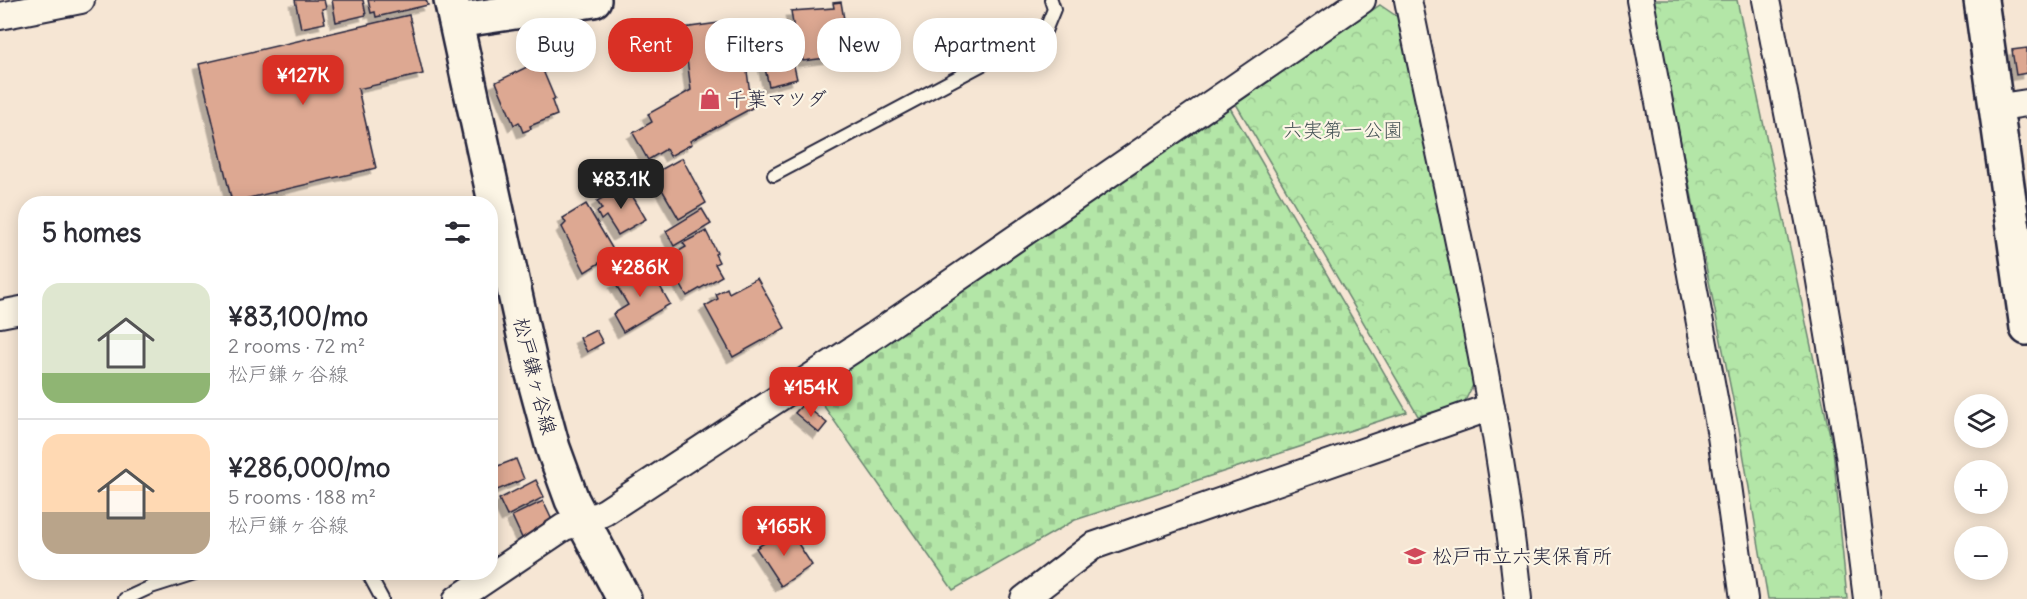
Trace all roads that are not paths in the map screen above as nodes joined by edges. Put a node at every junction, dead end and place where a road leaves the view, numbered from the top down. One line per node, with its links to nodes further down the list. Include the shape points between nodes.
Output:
1 (81, 0): 10 (street)
2 (594, 0): 9 (main road)
3 (1051, 0): 13 (lane, via 1054,9 1046,31)
4 (1362, 0): 20 (street, via 875,334)
5 (1408, 0): 19 (street)
6 (1640, 0): 31 (street, via 1719,425)
7 (1766, 0): 32 (street, via 1816,257 1847,443)
8 (1981, 0): 12 (main road)
9 (453, 11): 14 (main road, 松戸鎌ヶ谷線)
10 (0, 16)
11 (2027, 103): 12 (street)
12 (1994, 108): 18 (main road)
13 (774, 175)
14 (490, 196)
15 (498, 230): 20 (main road, 松戸鎌ヶ谷線, via 553,448)
16 (18, 311): 17 (street)
17 (0, 314)
18 (2027, 328)
19 (1491, 407): 29 (street, via 1094,546); 30 (street, via 1510,518)
20 (584, 522): 21 (street, via 564,527); 28 (main road, 松戸鎌ヶ谷線)
21 (498, 571)
22 (173, 580): 25 (lane)
23 (372, 580): 26 (lane)
24 (485, 580): 27 (street)
25 (125, 599)
26 (382, 599)
27 (457, 599)
28 (624, 599)
29 (1024, 599)
30 (1518, 599)
31 (1744, 599)
32 (1867, 599)

